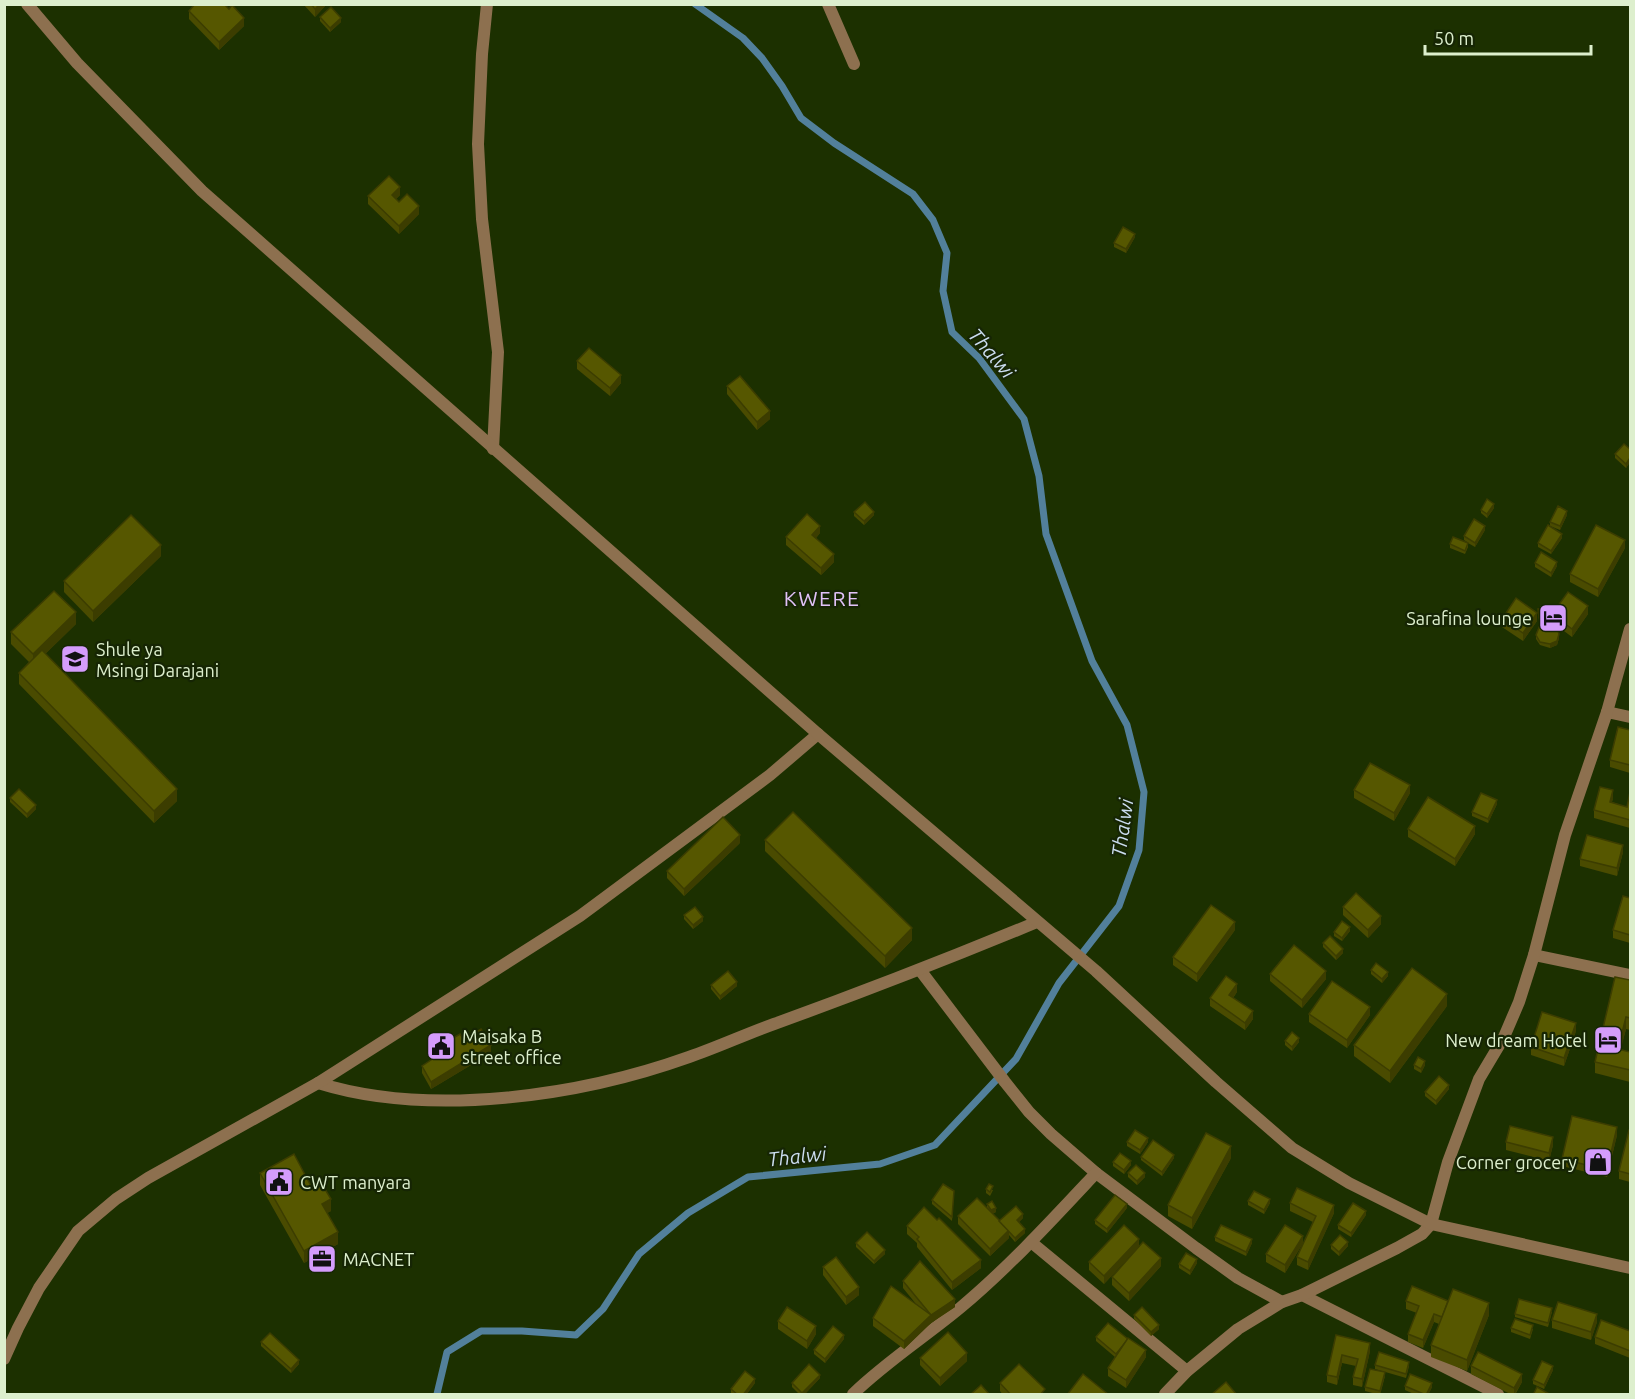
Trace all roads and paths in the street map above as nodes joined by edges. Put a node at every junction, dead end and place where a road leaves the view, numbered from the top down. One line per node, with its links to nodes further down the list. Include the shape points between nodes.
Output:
1 (27, 4): 5 (street, via 77,63 202,191)
2 (487, 4): 5 (street, via 478,144 482,219 498,352)
3 (828, 4): 4 (street)
4 (854, 64)
5 (493, 449): 9 (street)
6 (1630, 629): 7 (street)
7 (1607, 712): 8 (street); 11 (street, via 1565,836)
8 (1630, 717)
9 (818, 734): 10 (street); 14 (street, via 770,775 580,916)
10 (1037, 922): 12 (street); 16 (street, via 1292,1148 1349,1183)
11 (1534, 955): 13 (street); 16 (street, via 1512,1018 1479,1079 1448,1162)
12 (920, 970): 14 (street, via 688,1058 562,1090 468,1101 410,1100 368,1096); 15 (street, via 1029,1112)
13 (1630, 975)
14 (318, 1083): 21 (street, via 148,1178 78,1231 39,1288)
15 (1096, 1173): 17 (street); 20 (street, via 1238,1278)
16 (1431, 1224): 18 (street); 19 (street, via 1397,1248)
17 (1031, 1242): 22 (street); 23 (street, via 960,1308)
18 (1630, 1269)
19 (1302, 1295): 20 (street); 25 (street)
20 (1282, 1302): 22 (street, via 1238,1329)
21 (4, 1359)
22 (1187, 1371): 24 (street)
23 (854, 1395)
24 (1165, 1395)
25 (1498, 1395)

